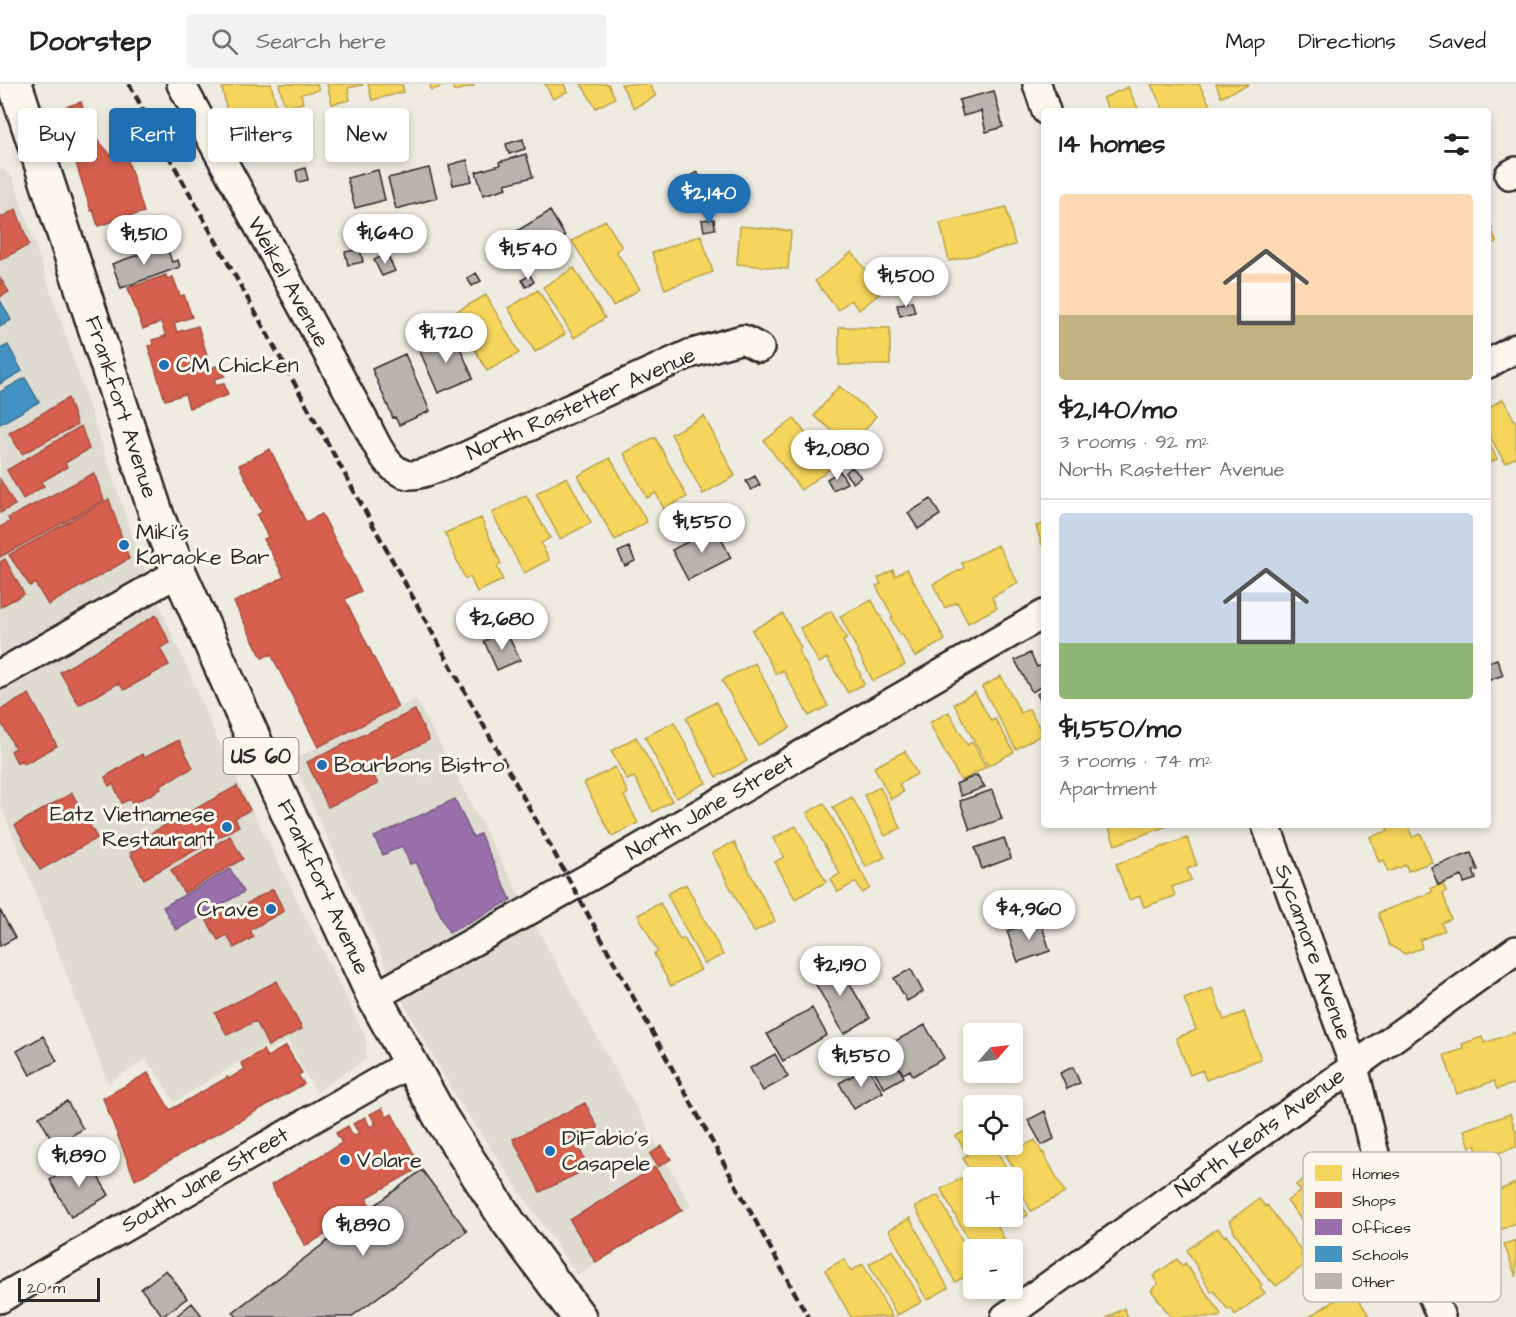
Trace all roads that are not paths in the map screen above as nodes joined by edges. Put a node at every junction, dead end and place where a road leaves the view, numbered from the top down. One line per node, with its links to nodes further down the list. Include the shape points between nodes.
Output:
1 (15, 84): 9 (main road, Frankfort Avenue / US 60, via 157,516)
2 (181, 84): 8 (street, Weikel Avenue, via 367,426 387,460)
3 (1037, 84): 4 (street)
4 (1045, 108)
5 (760, 348): 8 (street, North Rastetter Avenue, via 743,339 689,354 446,465 411,476)
6 (1516, 348): 7 (street)
7 (1491, 362)
8 (403, 473)
9 (179, 572): 11 (street); 14 (main road, Frankfort Avenue / US 60)
10 (1041, 616): 14 (street, North Jane Street)
11 (0, 674)
12 (1267, 828): 16 (street, Sycamore Avenue)
13 (1516, 950): 16 (street, North Keats Avenue)
14 (374, 998): 15 (main road, Frankfort Avenue / US 60)
15 (410, 1062): 18 (street, South Jane Street); 20 (main road, Frankfort Avenue / US 60, via 509,1223)
16 (1354, 1066): 17 (street, Sycamore Avenue); 21 (street, North Keats Avenue)
17 (1375, 1152)
18 (0, 1299)
19 (1435, 1302): 22 (street, Sycamore Avenue)
20 (579, 1317)
21 (1005, 1317)
22 (1441, 1317)

